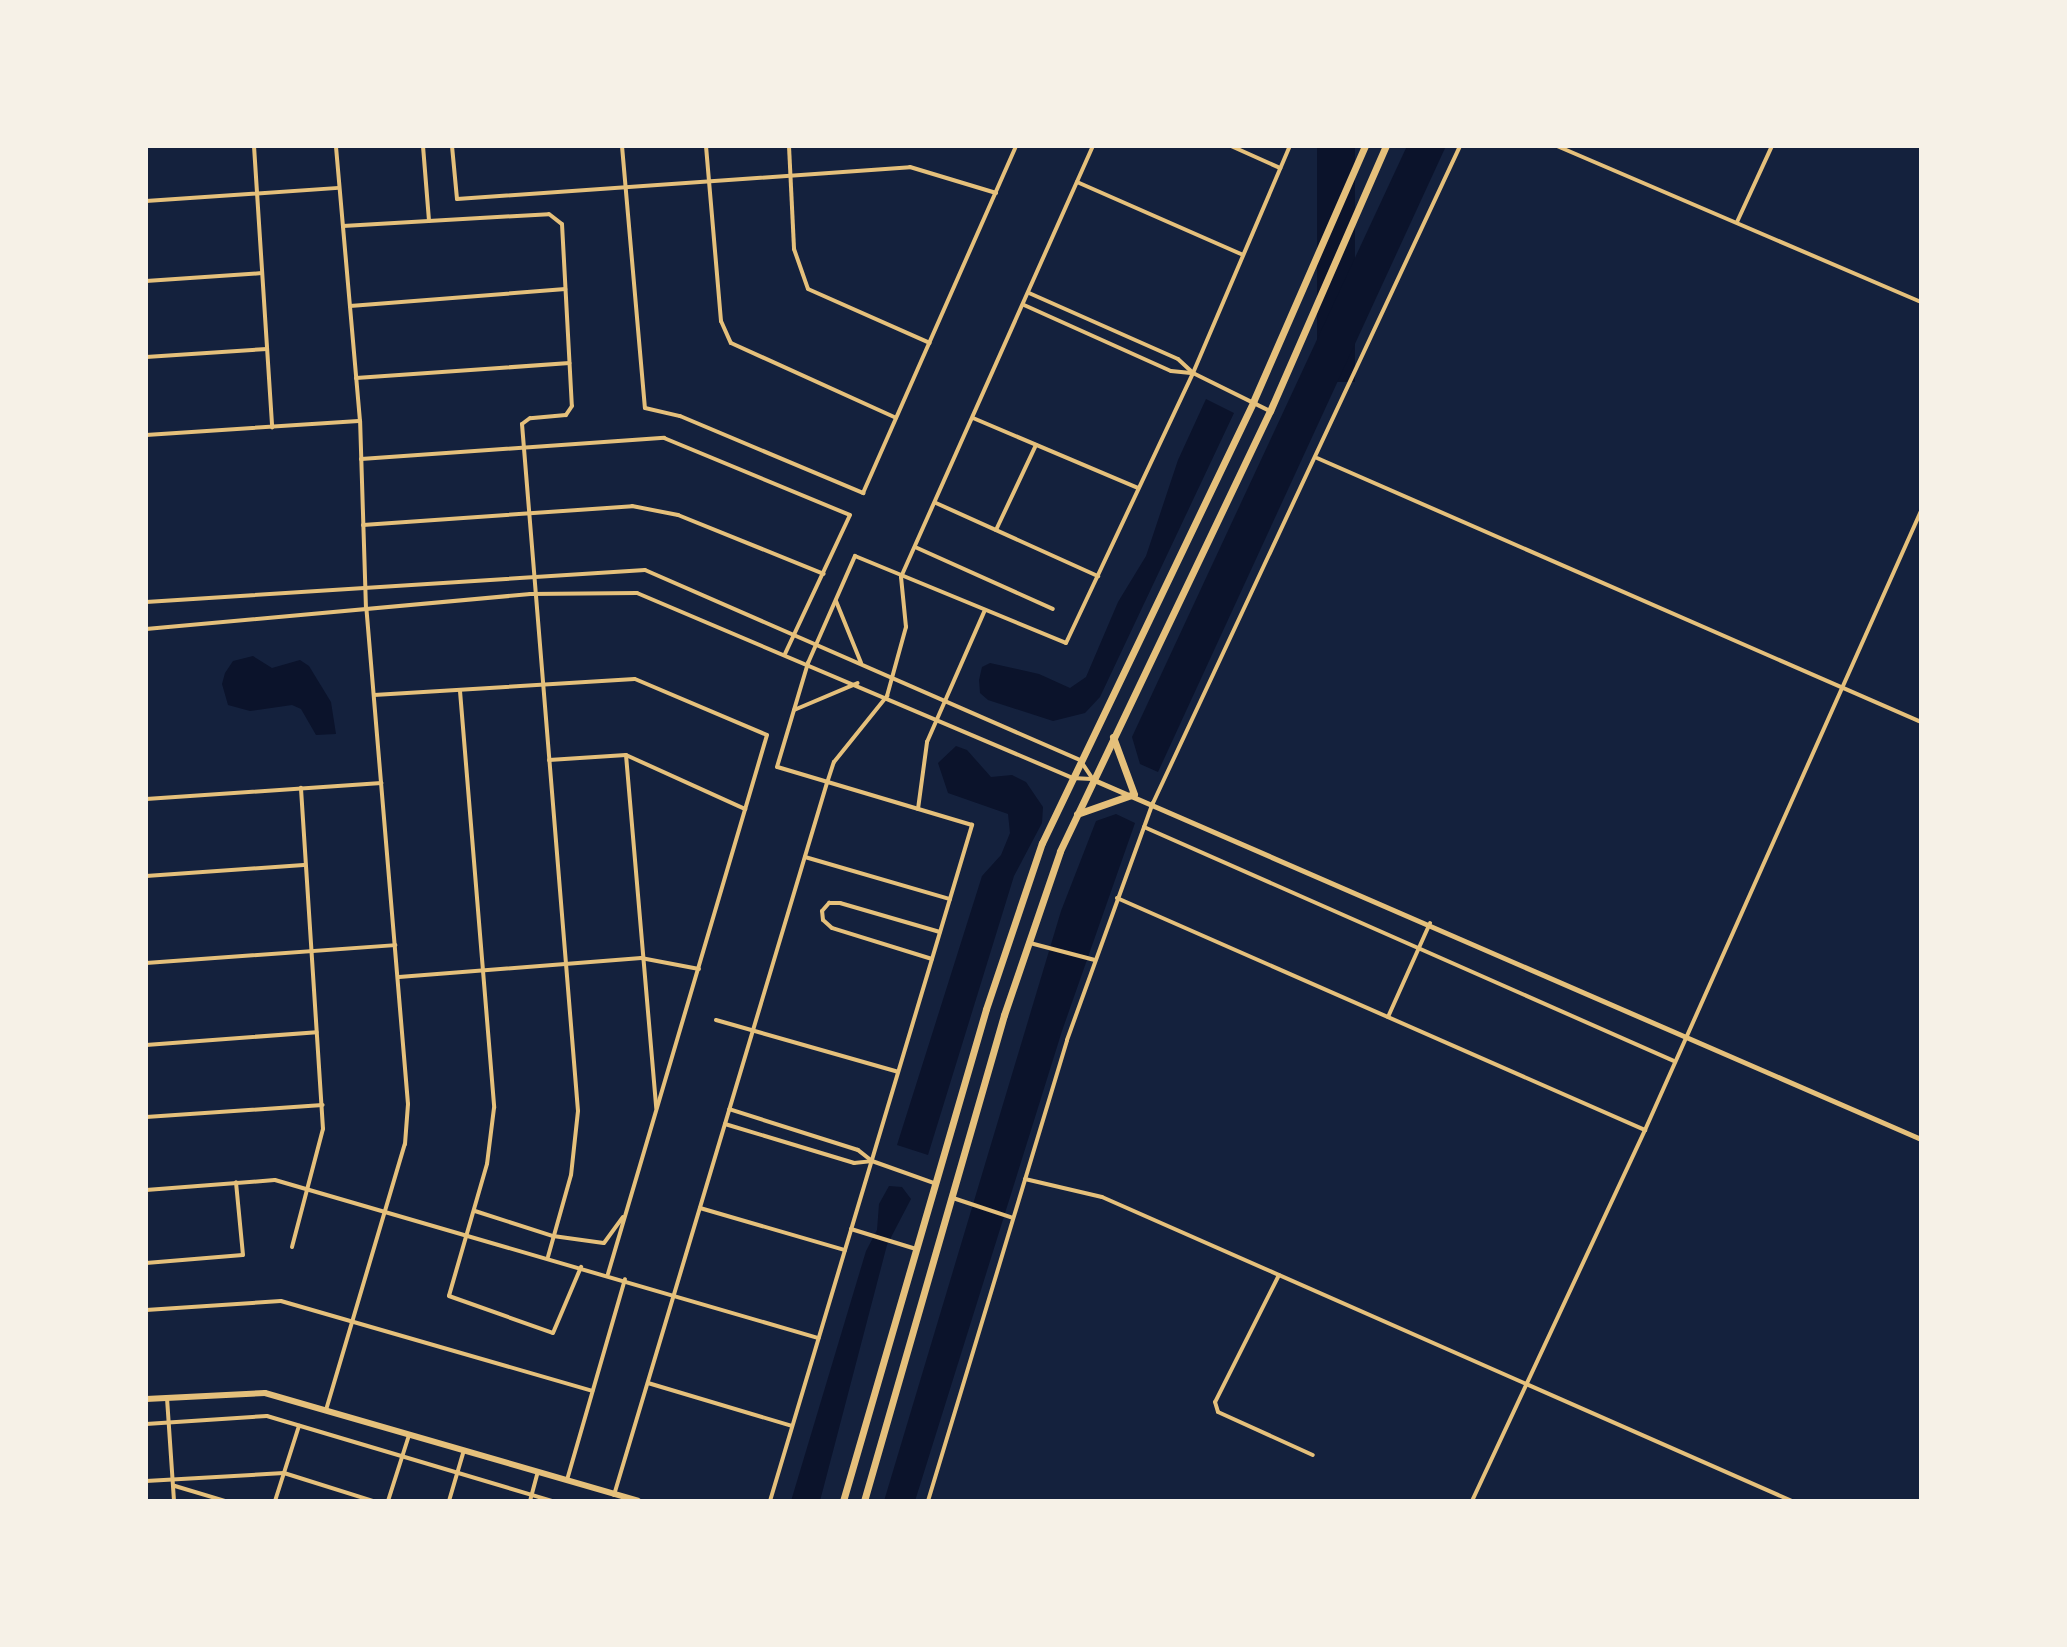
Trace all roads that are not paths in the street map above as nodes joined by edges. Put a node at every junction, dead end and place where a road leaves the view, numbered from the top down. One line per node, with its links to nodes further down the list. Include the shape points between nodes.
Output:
1 (254, 146): 25 (street)
2 (336, 146): 23 (street)
3 (423, 146): 27 (street)
4 (452, 146): 22 (street, via 457,199)
5 (622, 146): 22 (street)
6 (706, 146): 20 (street)
7 (789, 146): 19 (street)
8 (1016, 146): 24 (street)
9 (1093, 146): 21 (street)
10 (1231, 146): 18 (street)
11 (1290, 146): 18 (street)
12 (1365, 146): 44 (main road)
13 (1386, 146): 45 (main road)
14 (1460, 146): 53 (street)
15 (1557, 146): 17 (street)
16 (1772, 146): 28 (street)
17 (1568, 148): 28 (street)
18 (1280, 168): 30 (street)
19 (791, 174): 20 (street); 24 (street, via 910,167); 38 (street, via 794,249 808,289)
20 (709, 180): 22 (street); 46 (street, via 721,321 731,343)
21 (1077, 182): 30 (street); 34 (street)
22 (626, 185): 46 (street, via 645,408 680,416 863,493)
23 (339, 188): 25 (street); 29 (street)
24 (996, 193): 38 (street)
25 (257, 194): 26 (street); 31 (street)
26 (146, 201)
27 (429, 221): 29 (street); 33 (street, via 558,216)
28 (1737, 222): 35 (street)
29 (343, 226): 37 (street)
30 (1243, 255): 42 (street)
31 (262, 273): 32 (street); 39 (street)
32 (146, 281)
33 (565, 289): 37 (street); 41 (street)
34 (1029, 293): 36 (street); 42 (street, via 1178,359)
35 (1921, 302)
36 (1024, 305): 42 (street, via 1171,371); 47 (street)
37 (350, 306): 43 (street)
38 (930, 343): 46 (street)
39 (267, 349): 40 (street); 49 (street)
40 (146, 357)
41 (570, 362): 43 (street); 51 (street, via 570,412 526,420)
42 (1193, 373): 44 (street); 55 (street)
43 (356, 378): 48 (street)
44 (1253, 402): 45 (street); 93 (main road)
45 (1270, 411): 90 (main road)
46 (896, 418)
47 (973, 418): 52 (street); 56 (street)
48 (360, 421): 49 (street); 54 (street)
49 (272, 427): 50 (street)
50 (146, 435)
51 (525, 444): 54 (street); 58 (street); 63 (street, via 664,438 850,515)
52 (1036, 445): 55 (street); 60 (street)
53 (1317, 458): 81 (street); 101 (street)
54 (361, 459): 59 (street)
55 (1138, 488): 64 (street)
56 (936, 503): 60 (street); 61 (street)
57 (1921, 511): 81 (street)
58 (531, 513): 59 (street); 62 (street); 63 (street, via 632,506 678,515)
59 (363, 525): 66 (street)
60 (996, 530): 64 (street)
61 (915, 547): 65 (street); 71 (street)
62 (532, 574): 66 (street); 67 (street); 74 (street, via 645,570)
63 (824, 574): 74 (street)
64 (1098, 576): 72 (street, via 1066,643)
65 (901, 577): 68 (street, via 855,556); 72 (street); 79 (street, via 906,627)
66 (365, 586): 69 (street); 70 (street)
67 (534, 594): 70 (street); 76 (street, via 637,593); 82 (street)
68 (835, 600): 75 (street); 78 (street)
69 (146, 602)
70 (366, 609): 73 (street); 84 (street)
71 (1053, 609)
72 (985, 610): 86 (street)
73 (146, 629)
74 (792, 635): 75 (street); 76 (street)
75 (815, 645): 77 (street); 78 (street)
76 (785, 654): 77 (street)
77 (808, 663): 80 (street); 87 (street)
78 (862, 666): 79 (street)
79 (894, 680): 85 (street); 86 (street)
80 (858, 683): 85 (street); 87 (street)
81 (1839, 685): 89 (street); 129 (street)
82 (543, 686): 83 (street); 92 (street); 102 (street, via 635,679 767,735)
83 (460, 691): 84 (street); 123 (street)
84 (374, 695): 96 (street)
85 (887, 696): 88 (street); 97 (street, via 834,762)
86 (944, 701): 88 (street); 93 (street)
87 (794, 710): 97 (street, via 777,767)
88 (937, 717): 94 (street); 103 (street, via 919,773)
89 (1921, 722)
90 (1113, 736): 95 (main road); 99 (main road)
91 (626, 755): 92 (street); 102 (street); 117 (street)
92 (549, 760): 121 (street)
93 (1080, 760): 94 (main road); 95 (street)
94 (1072, 778): 95 (street); 145 (main road, via 1021,901)
95 (1093, 779): 99 (street); 104 (main road)
96 (381, 783): 98 (street); 114 (street)
97 (827, 783): 103 (street); 106 (street)
98 (301, 788): 100 (street); 107 (street)
99 (1134, 794): 101 (street); 104 (main road)
100 (146, 799)
101 (1153, 803): 105 (street); 111 (street)
102 (745, 809): 122 (street)
103 (918, 809): 110 (street, via 972,825)
104 (1077, 814): 113 (main road)
105 (1144, 827): 109 (street); 115 (street)
106 (805, 857): 110 (street); 127 (street)
107 (304, 865): 108 (street); 116 (street)
108 (146, 876)
109 (1117, 898): 119 (street); 125 (street)
110 (950, 899): 112 (street)
111 (1430, 923): 115 (street); 129 (street)
112 (940, 932): 118 (street); 118 (street, via 840,903 829,903 822,911 832,928)
113 (1028, 943): 119 (street); 148 (main road)
114 (395, 945): 116 (street); 124 (street)
115 (1419, 948): 125 (street); 131 (street)
116 (311, 951): 120 (street); 128 (street)
117 (641, 958): 121 (street); 122 (street); 135 (street)
118 (932, 959): 132 (street)
119 (1092, 960): 143 (street)
120 (146, 963)
121 (566, 965): 123 (street); 156 (street, via 578,1111 571,1175)
122 (699, 969): 135 (street)
123 (484, 972): 124 (street); 151 (street, via 494,1108)
124 (398, 977): 150 (street, via 408,1104 405,1144)
125 (1388, 1017): 138 (street)
126 (716, 1020): 127 (street)
127 (753, 1030): 132 (street); 134 (street)
128 (317, 1032): 130 (street); 133 (street)
129 (1686, 1035): 131 (street); 140 (street)
130 (146, 1045)
131 (1674, 1061): 138 (street)
132 (898, 1072): 142 (street)
133 (323, 1105): 136 (street); 147 (street, via 323,1129)
134 (729, 1109): 137 (street); 139 (street)
135 (656, 1111): 152 (street)
136 (146, 1117)
137 (725, 1124): 141 (street); 149 (street)
138 (1645, 1130): 171 (street)
139 (797, 1131): 141 (street); 142 (street, via 858,1150)
140 (1921, 1139)
141 (794, 1145): 142 (street, via 854,1163)
142 (872, 1161): 145 (street); 154 (street)
143 (1025, 1179): 153 (street); 164 (street, via 1102,1197)
144 (236, 1182): 146 (street); 147 (street, via 275,1180); 161 (street, via 243,1255)
145 (934, 1183): 158 (main road)
146 (146, 1190)
147 (306, 1191): 150 (street); 157 (street)
148 (951, 1197): 153 (street); 203 (main road)
149 (700, 1208): 159 (street); 166 (street)
150 (385, 1211): 155 (street); 168 (street)
151 (475, 1211): 155 (street); 156 (street)
152 (626, 1213): 156 (street, via 604,1243); 163 (street)
153 (1013, 1218): 204 (street)
154 (851, 1229): 158 (street); 159 (street)
155 (469, 1235): 160 (street); 162 (street, via 449,1291 451,1301 553,1333)
156 (553, 1236): 160 (street)
157 (292, 1247)
158 (916, 1249): 202 (main road)
159 (845, 1250): 169 (street)
160 (548, 1257): 162 (street)
161 (146, 1263)
162 (581, 1267): 163 (street)
163 (608, 1274): 165 (street)
164 (1279, 1275): 171 (street); 182 (street, via 1215,1402 1218,1412)
165 (625, 1279): 166 (street); 172 (street)
166 (674, 1293): 169 (street); 170 (street)
167 (146, 1310): 168 (street, via 281,1301)
168 (352, 1323): 172 (street); 175 (street)
169 (818, 1338): 179 (street)
170 (648, 1383): 179 (street); 191 (street)
171 (1527, 1386): 205 (street); 206 (street)
172 (592, 1391): 187 (street)
173 (167, 1398): 174 (main road); 175 (main road, via 265,1393); 176 (street)
174 (146, 1399)
175 (326, 1410): 180 (main road)
176 (169, 1423): 177 (street); 178 (street, via 267,1416); 189 (street)
177 (146, 1424)
178 (299, 1426): 183 (street); 185 (street)
179 (792, 1426): 201 (street)
180 (409, 1433): 181 (main road); 183 (street)
181 (464, 1450): 184 (main road); 186 (street)
182 (1313, 1455)
183 (402, 1456): 186 (street); 196 (street)
184 (538, 1472): 187 (main road); 190 (street)
185 (284, 1473): 189 (street); 194 (street); 195 (street)
186 (458, 1473): 190 (street); 197 (street)
187 (567, 1480): 191 (main road)
188 (146, 1481): 189 (street)
189 (175, 1483): 192 (street); 193 (street)
190 (532, 1495): 198 (street); 199 (street)
191 (614, 1495): 200 (main road)
192 (174, 1501)
193 (225, 1501)
194 (275, 1501)
195 (373, 1501)
196 (388, 1501)
197 (449, 1501)
198 (530, 1501)
199 (553, 1501)
200 (638, 1501)
201 (770, 1501)
202 (843, 1501)
203 (864, 1501)
204 (928, 1501)
205 (1472, 1501)
206 (1792, 1501)

